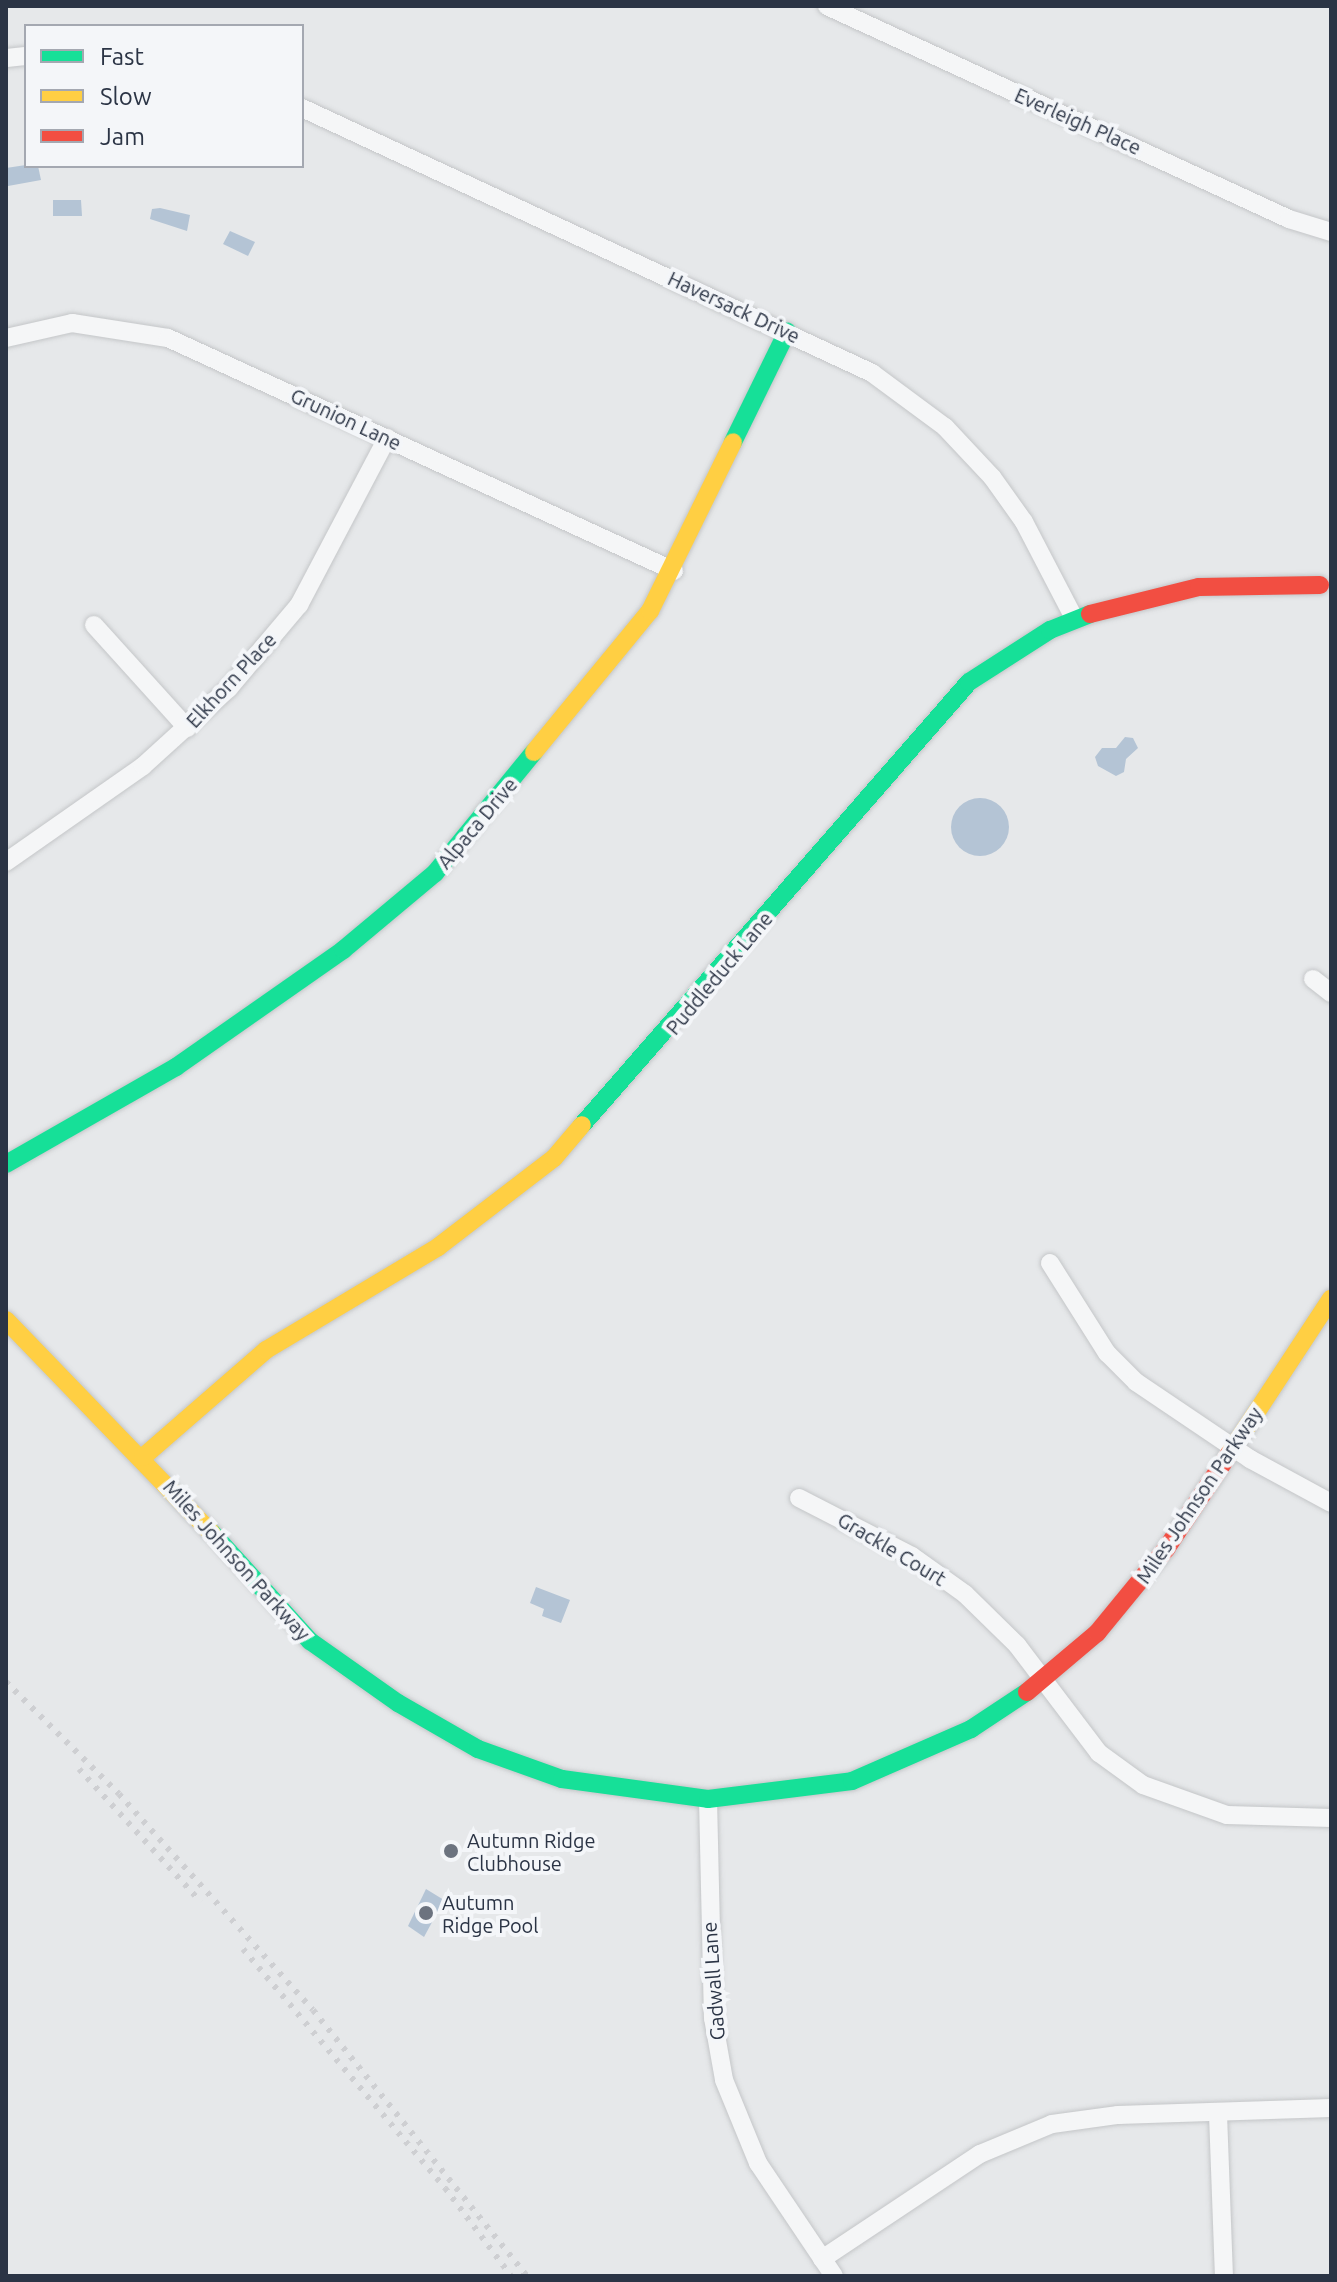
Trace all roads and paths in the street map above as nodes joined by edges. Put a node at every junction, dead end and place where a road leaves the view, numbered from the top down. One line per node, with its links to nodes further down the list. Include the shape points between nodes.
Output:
1 (827, 6): 3 (street, Everleigh Place, via 1289,219)
2 (304, 109): 4 (street, Haversack Drive)
3 (1331, 232)
4 (787, 332): 7 (street, Alpaca Drive); 9 (street, Haversack Drive, via 872,373 945,427 1009,499)
5 (6, 338): 6 (street, Grunion Lane, via 72,323 147,331)
6 (387, 438): 7 (street, Grunion Lane); 11 (street, Elkhorn Place, via 299,605 229,688)
7 (674, 571): 15 (street, Alpaca Drive, via 622,649 435,873 405,901 133,1095)
8 (1320, 585): 9 (street, Puddleduck Lane, via 1199,587)
9 (1074, 618): 20 (street, Puddleduck Lane, via 1010,653 943,708 631,1076 532,1178 438,1247 266,1350)
10 (94, 625): 11 (street)
11 (187, 728): 12 (street, Elkhorn Place, via 143,766)
12 (6, 862)
13 (1313, 979): 14 (street)
14 (1331, 993)
15 (6, 1164)
16 (1050, 1263): 19 (street, via 1107,1353 1136,1382)
17 (1331, 1299): 19 (street, Miles Johnson Parkway)
18 (6, 1320): 20 (street, Miles Johnson Parkway)
19 (1232, 1447): 22 (street); 23 (street, Miles Johnson Parkway, via 1131,1594)
20 (143, 1457): 24 (street, Miles Johnson Parkway, via 310,1641 421,1718 478,1749 562,1779)
21 (799, 1498): 23 (street, Grackle Court, via 912,1556 965,1594 1017,1645)
22 (1331, 1503)
23 (1042, 1682): 24 (street, Miles Johnson Parkway, via 971,1729 852,1781); 25 (street, Grackle Court, via 1099,1753 1171,1799 1227,1815)
24 (708, 1799): 28 (street, Gadwall Lane, via 713,2018 724,2080 758,2163)
25 (1331, 1818)
26 (1331, 2108): 27 (street)
27 (1218, 2114): 28 (street, via 1118,2115 1040,2128 980,2154); 30 (street)
28 (822, 2259): 29 (street, Gadwall Lane)
29 (834, 2276)
30 (1224, 2276)

